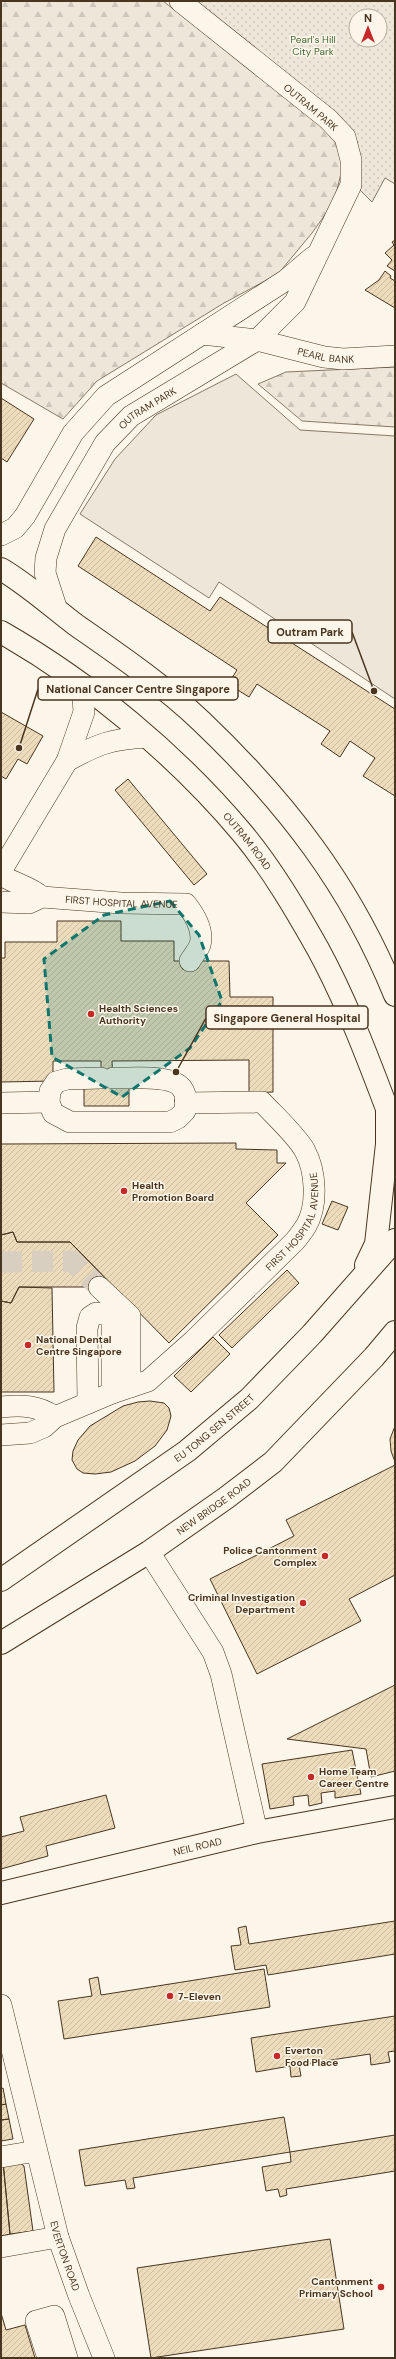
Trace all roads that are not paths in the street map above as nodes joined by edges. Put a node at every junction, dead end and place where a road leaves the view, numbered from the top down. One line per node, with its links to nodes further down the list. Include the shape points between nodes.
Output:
1 (180, 1): 2 (street, OUTRAM PARK, via 346,136 351,160 351,185)
2 (319, 252): 3 (street, OUTRAM PARK, via 286,280); 5 (street, OUTRAM PARK, via 295,302)
3 (260, 297): 4 (street, OUTRAM PARK); 5 (street, via 256,314)
4 (202, 334): 5 (street, PEARL BANK); 7 (street, OUTRAM PARK, via 106,396 73,433 25,516 15,528)
5 (257, 340): 6 (street, PEARL BANK, via 324,357 343,359); 9 (street, OUTRAM PARK, via 131,416 105,443 55,529 48,552 45,573)
6 (395, 356)
7 (1, 535)
8 (1, 569): 9 (main road)
9 (57, 610): 19 (main road, via 113,650 201,721 298,826 332,872 379,957)
10 (1, 632): 11 (main road, OUTRAM ROAD, via 39,654)
11 (82, 684): 12 (main road, OUTRAM ROAD); 13 (street, via 84,712)
12 (146, 737): 13 (street, via 115,738); 23 (main road, OUTRAM ROAD, via 179,767 243,835 287,897 318,950 350,1018)
13 (67, 761): 14 (street)
14 (1, 872)
15 (1, 875): 16 (street, FIRST HOSPITAL AVENUE, via 16,884 32,888)
16 (42, 897): 17 (street, FIRST HOSPITAL AVENUE, via 29,903); 18 (street, FIRST HOSPITAL AVENUE, via 121,904 186,904 194,914 199,928 200,945)
17 (1, 902)
18 (190, 961)
19 (395, 996)
20 (50, 1102): 21 (street, via 54,1113 70,1122 170,1122 185,1111); 21 (street, via 50,1092 56,1082 67,1079 107,1078 168,1079 178,1083 184,1091); 22 (street)
21 (185, 1102): 30 (street, FIRST HOSPITAL AVENUE, via 262,1102 305,1150 311,1168 313,1207 307,1226 295,1241 193,1341 148,1381)
22 (1, 1103)
23 (387, 1109): 24 (main road, OUTRAM ROAD); 27 (main road, via 387,1144 376,1244 370,1259)
24 (395, 1130)
25 (395, 1240): 27 (main road, EU TONG SEN STREET)
26 (100, 1287): 30 (street, via 130,1316)
27 (343, 1297): 36 (main road, EU TONG SEN STREET, via 312,1334 249,1399 186,1452)
28 (395, 1332): 29 (main road, NEW BRIDGE ROAD)
29 (385, 1357): 35 (main road, NEW BRIDGE ROAD, via 273,1462)
30 (121, 1390): 31 (street, FIRST HOSPITAL AVENUE); 31 (street, via 112,1322 107,1314 96,1313 90,1318 87,1328)
31 (88, 1403): 33 (street, FIRST HOSPITAL AVENUE)
32 (1, 1407): 33 (street, via 35,1407)
33 (55, 1417): 34 (street, FIRST HOSPITAL AVENUE, via 44,1427 30,1433)
34 (1, 1435)
35 (149, 1552): 37 (main road, NEW BRIDGE ROAD); 39 (street, via 213,1652 221,1674)
36 (1, 1580)
37 (1, 1643)
38 (395, 1806): 39 (main road, NEIL ROAD)
39 (258, 1832): 40 (main road, NEIL ROAD)
40 (1, 1893)
41 (1, 2005): 42 (street, EVERTON ROAD)
42 (36, 2151): 43 (street); 44 (street, EVERTON ROAD)
43 (1, 2157)
44 (58, 2237): 45 (street); 48 (street, EVERTON ROAD)
45 (1, 2247)
46 (48, 2358): 47 (street, via 36,2321 54,2316)
47 (68, 2358)
48 (104, 2358)

